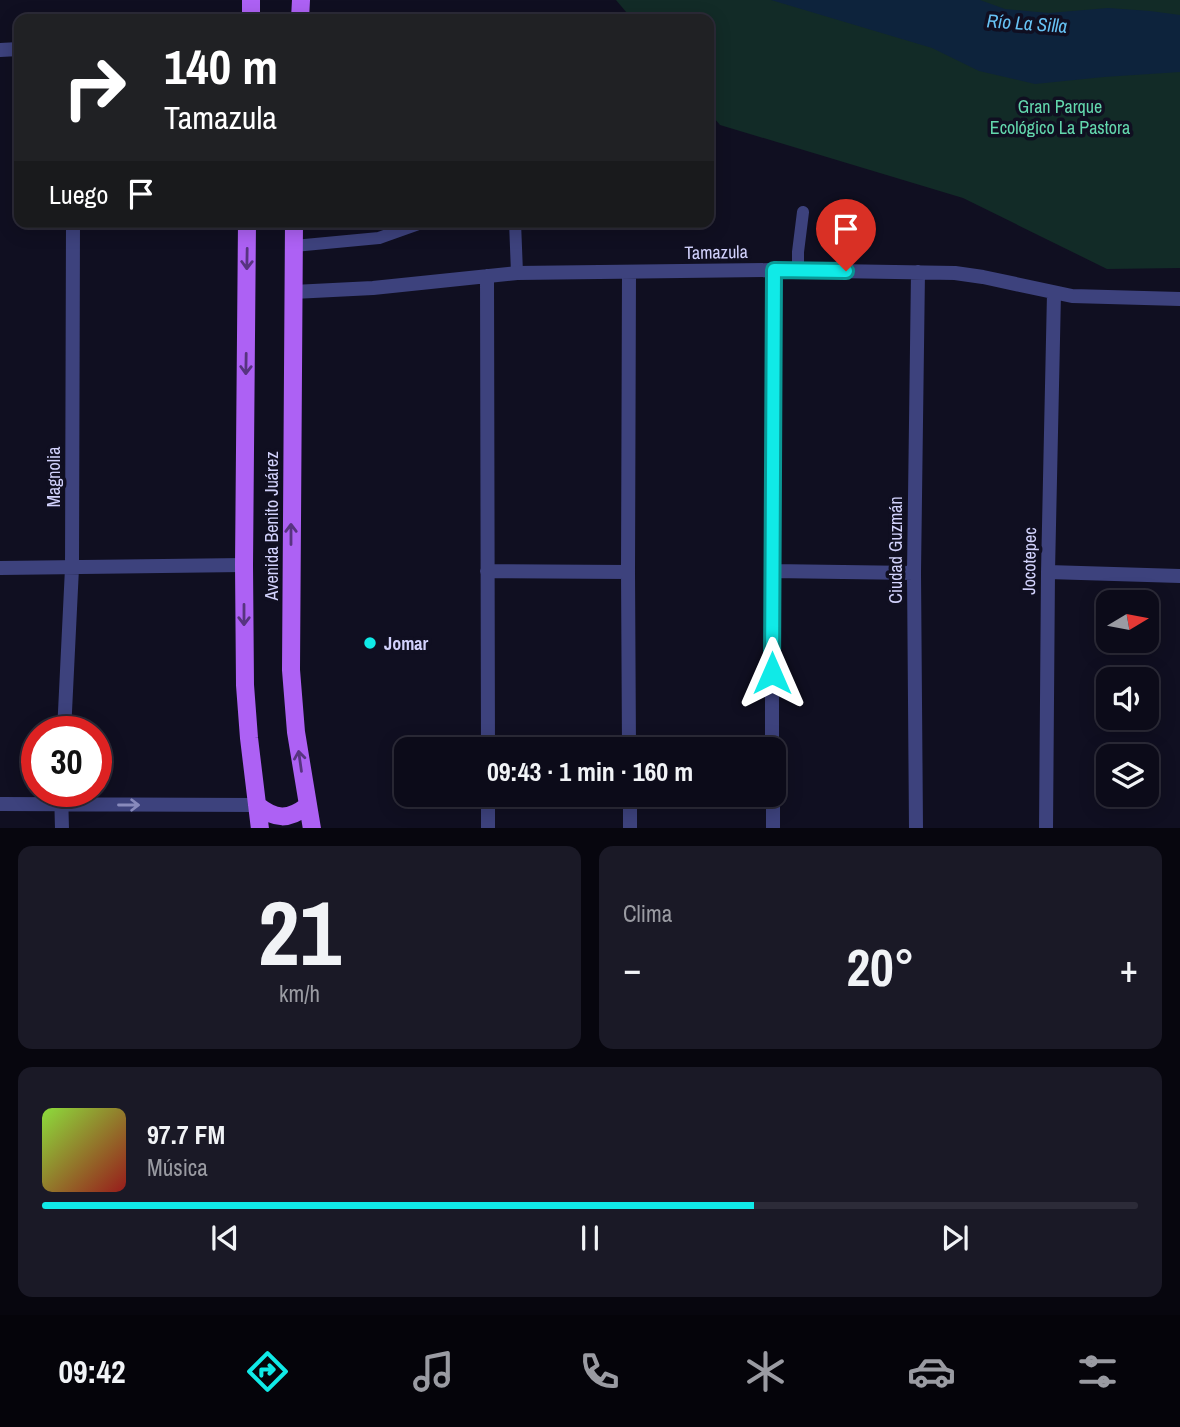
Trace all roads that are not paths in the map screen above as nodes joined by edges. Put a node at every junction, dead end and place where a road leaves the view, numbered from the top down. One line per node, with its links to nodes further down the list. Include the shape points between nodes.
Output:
1 (803, 212): 9 (lane)
2 (73, 228): 19 (street, Magnolia)
3 (247, 228): 17 (main road, Avenida Benito Juárez, one-way to 17)
4 (294, 228): 7 (main road, Avenida Benito Juárez)
5 (407, 228): 7 (lane, via 379,238)
6 (515, 228): 12 (lane)
7 (294, 246): 14 (main road, Avenida Benito Juárez)
8 (774, 270): 9 (street, Tamazula); 10 (street, Tamazula); 21 (street)
9 (798, 270): 11 (street, Tamazula)
10 (629, 272): 12 (street, Tamazula); 22 (street)
11 (918, 272): 15 (street, Tamazula, via 971,275); 24 (street, Ciudad Guzmán)
12 (517, 273): 13 (street, Tamazula)
13 (487, 276): 14 (street, Tamazula); 20 (street)
14 (293, 292): 34 (main road, Avenida Benito Juárez, one-way to 14, via 291,670)
15 (1054, 293): 16 (street, Tamazula); 23 (street, Jocotepec)
16 (1180, 299)
17 (244, 565): 19 (street); 33 (main road, Avenida Benito Juárez, one-way to 33, via 245,685)
18 (0, 568): 19 (street)
19 (72, 568): 26 (street, Magnolia)
20 (487, 571): 22 (street); 27 (street)
21 (772, 571): 24 (street); 29 (street)
22 (628, 572): 28 (street)
23 (1048, 572): 25 (street); 46 (street, Jocotepec)
24 (914, 573): 45 (street, Ciudad Guzmán)
25 (1180, 576)
26 (65, 716)
27 (488, 737)
28 (629, 737)
29 (772, 737)
30 (112, 800): 33 (street, one-way to 33)
31 (21, 802): 32 (street)
32 (0, 804)
33 (257, 805): 34 (main road, via 277,817); 40 (main road, Avenida Benito Juárez)
34 (307, 806): 41 (main road, Avenida Benito Juárez)
35 (61, 807): 39 (street)
36 (488, 807): 42 (street)
37 (630, 807): 43 (street)
38 (773, 807): 44 (street)
39 (62, 828)
40 (260, 828)
41 (312, 828)
42 (488, 828)
43 (630, 828)
44 (773, 828)
45 (916, 828)
46 (1046, 828)

